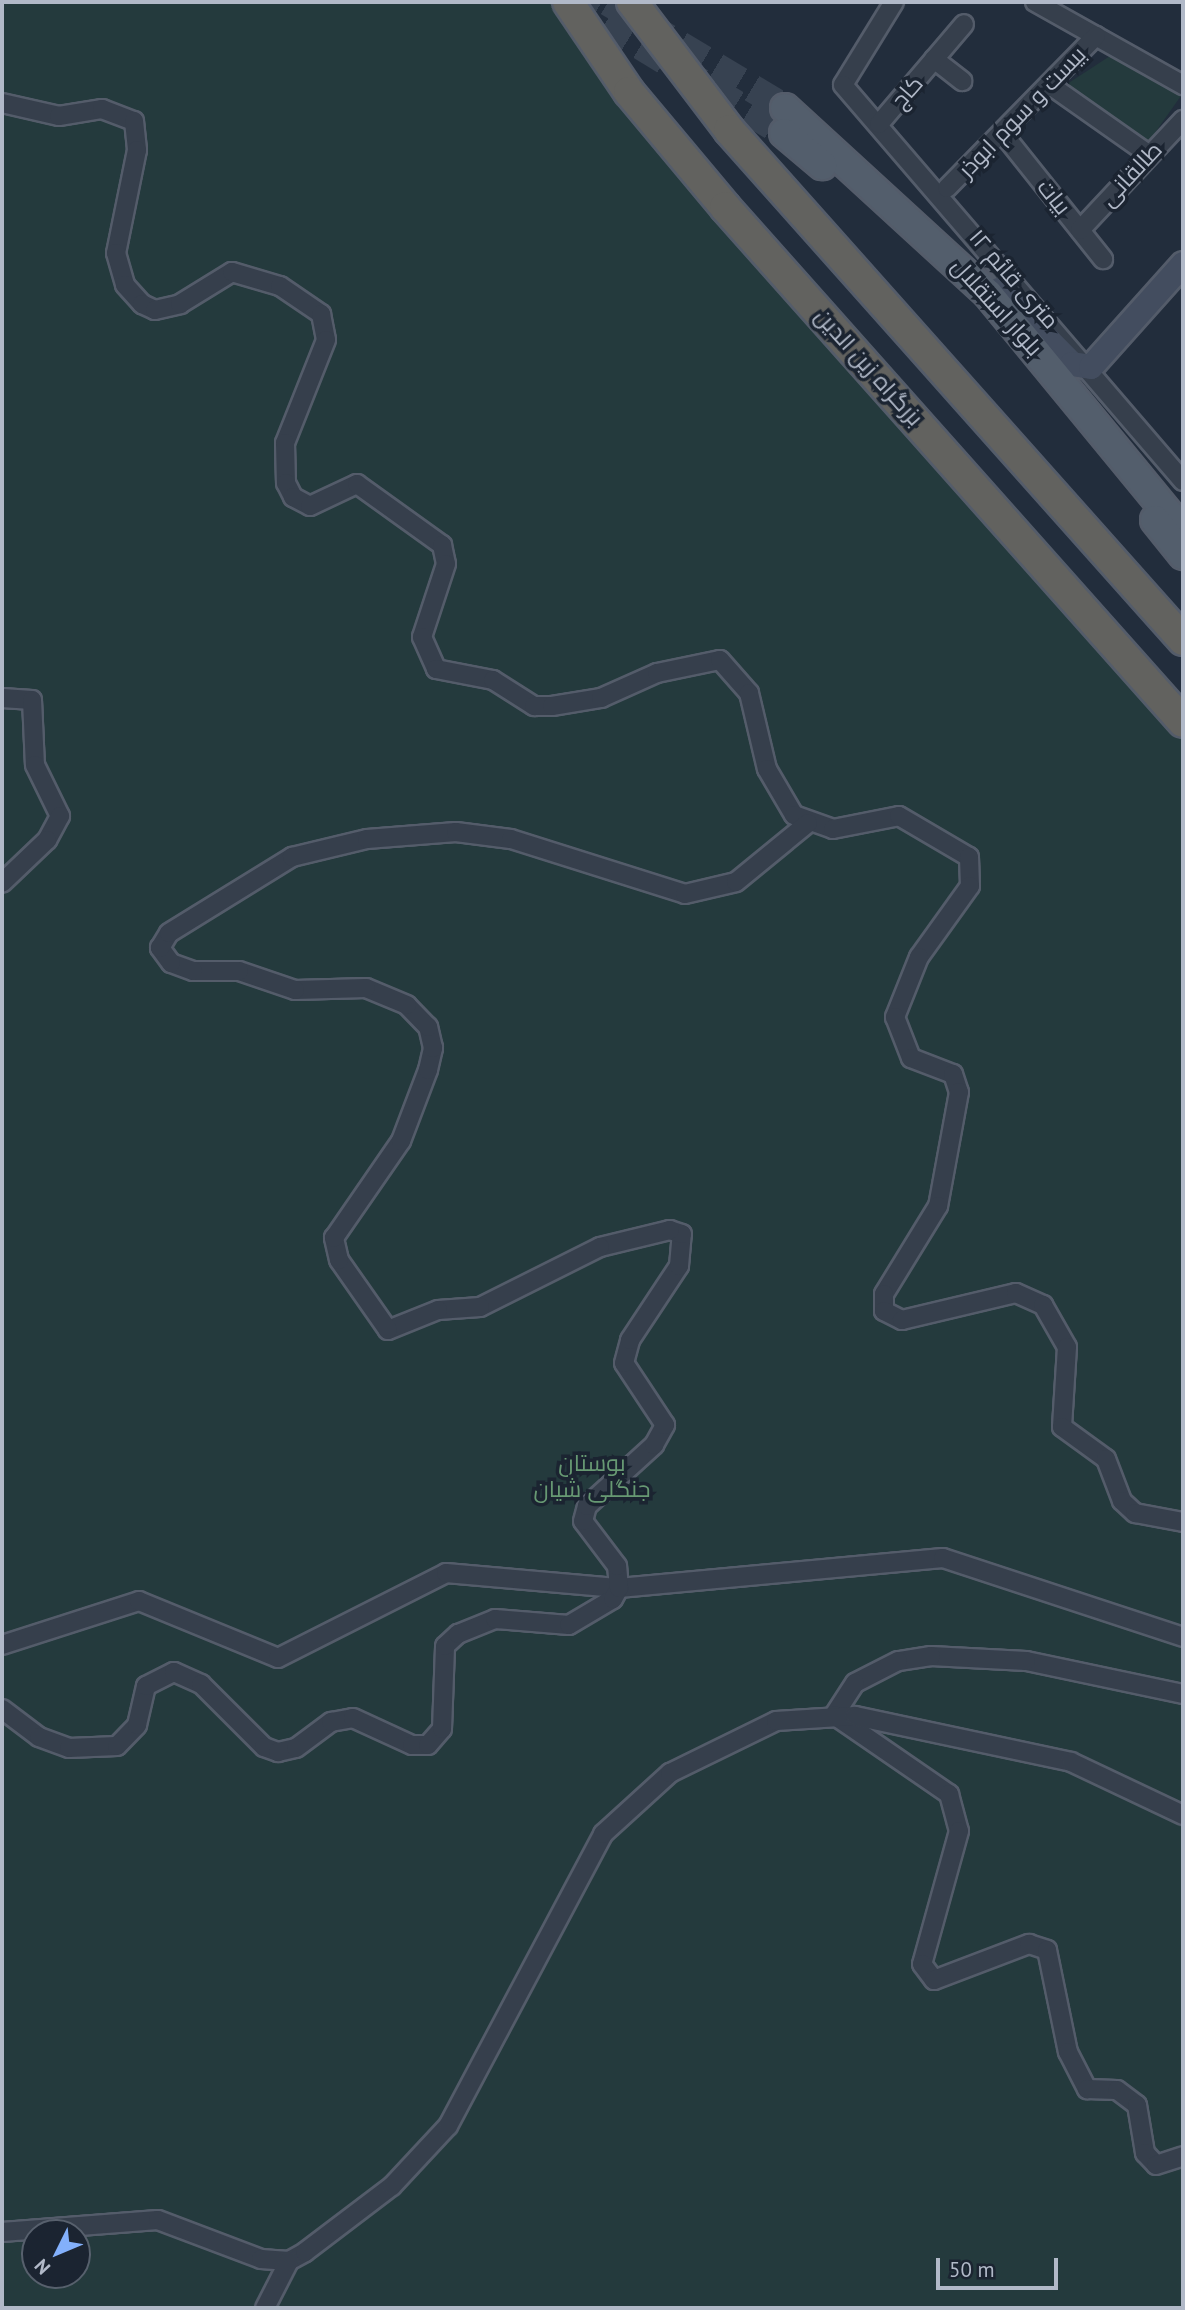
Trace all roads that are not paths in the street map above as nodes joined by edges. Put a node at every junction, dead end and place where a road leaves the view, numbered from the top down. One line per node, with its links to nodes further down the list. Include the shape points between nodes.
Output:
1 (568, 2): 29 (highway, بزرگراه زین الدین, via 629,92 725,206)
2 (632, 2): 27 (highway, via 729,130)
3 (894, 2): 15 (street, ۱۲ متری قائم, via 841,81)
4 (1035, 2): 6 (street)
5 (964, 24): 7 (street, کاج)
6 (1096, 36): 8 (street); 11 (street, بیست و سوم ابوذر)
7 (934, 59): 10 (street, کاج); 15 (street, کاج)
8 (1150, 70): 9 (street); 12 (street)
9 (1183, 73)
10 (962, 81)
11 (1050, 85): 16 (street, بیست و سوم ابوذر); 17 (street)
12 (1183, 85)
13 (2, 103): 30 (street, via 59,116 102,109 134,121 137,150 116,253 125,285 142,304 155,310 180,304 232,272 280,286 321,313 326,340 285,443 286,483 293,498 310,506 357,484 442,545 446,564 422,637 436,669 493,680 534,706 552,706 601,698 657,673 720,660 748,693 767,769 782,801)
14 (1183, 120): 17 (street, طالقانی)
15 (879, 124): 23 (street, ۱۲ متری قائم)
16 (1004, 135): 18 (street, بیست و سوم ابوذر); 19 (street, بیات)
17 (1148, 154): 19 (street, طالقانی)
18 (947, 188)
19 (1080, 230): 21 (street, بیات)
20 (935, 241): 23 (main road, via 987,278 1072,364); 25 (main road, بلوار استقلال, via 1072,391); 26 (main road, بلوار استقلال, via 784,120 974,302)
21 (1103, 259)
22 (1178, 276): 23 (main road)
23 (1091, 366): 24 (street, ۱۲ متری قائم)
24 (1183, 481)
25 (1183, 531)
26 (1183, 555)
27 (1183, 640)
28 (2, 698): 31 (street, via 32,700 35,765 60,816 47,841)
29 (1183, 722)
30 (808, 822): 32 (street, via 852,828 899,816 962,850 972,871 970,886 910,974 895,1017 911,1058 953,1074 959,1092 938,1206 884,1294 884,1311 902,1320 1016,1293 1044,1305 1066,1347 1062,1427 1106,1459 1122,1500 1135,1513); 33 (street, via 736,882 685,894 512,839 456,832 366,839 292,857 188,916 160,948 171,963 193,971 239,971 295,990 366,988 407,1005 428,1027 433,1048 428,1070 401,1141 334,1238 339,1260 387,1330 438,1310 480,1307 600,1247 670,1230 682,1234 679,1266 629,1340 624,1363 665,1424 663,1434 596,1497 583,1521 617,1566)
31 (2, 883)
32 (1183, 1522)
33 (619, 1588): 34 (street, via 943,1558); 35 (street, via 446,1573 278,1658 139,1601); 37 (street, via 597,1614 569,1625 495,1619 458,1634 445,1646 442,1729 428,1745 412,1745 353,1718 331,1722 296,1748 278,1752 264,1747 201,1684 174,1672 146,1686 136,1725 117,1746 69,1748 39,1737)
34 (1183, 1637)
35 (2, 1645)
36 (1183, 1694): 38 (street, via 1026,1661 931,1656 898,1661 862,1679)
37 (2, 1709)
38 (834, 1715): 39 (street, via 1071,1762); 40 (street, via 949,1794 959,1831 922,1964 934,1980 1029,1944 1047,1950 1068,2053 1087,2089 1117,2090 1137,2105 1145,2153 1156,2165); 42 (street, via 776,1721 695,1758 603,1834 448,2126 392,2186)
39 (1183, 1815)
40 (1183, 2156)
41 (2, 2232): 42 (street, via 158,2220 261,2259)
42 (289, 2261): 43 (street)
43 (265, 2308)

